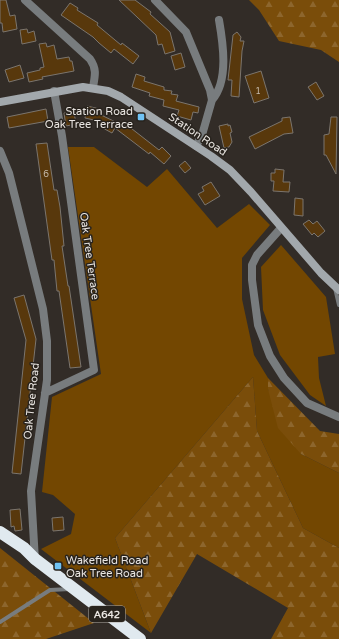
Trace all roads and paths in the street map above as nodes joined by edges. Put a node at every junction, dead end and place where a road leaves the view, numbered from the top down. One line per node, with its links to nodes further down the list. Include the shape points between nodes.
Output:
1 (25, 0): 4 (street, via 90,59 95,66)
2 (155, 0): 6 (street, via 186,32 207,79)
3 (219, 20): 6 (street, via 223,40 222,81)
4 (93, 87): 5 (street, Station Road, via 83,86); 8 (street, Station Road, via 121,97)
5 (54, 91): 7 (street, Station Road); 13 (street, Oak Tree Terrace, via 94,370)
6 (212, 100): 8 (street, via 202,135)
7 (0, 102)
8 (196, 146): 10 (street, Station Road, via 230,170)
9 (0, 151): 13 (street, Oak Tree Road, via 9,173 43,308 47,341)
10 (281, 228): 11 (street, Station Road); 14 (street, via 256,255 252,265 258,325 270,356 284,378 307,403)
11 (337, 288): 12 (lane)
12 (339, 305)
13 (45, 394): 17 (street, Oak Tree Road, via 31,491)
14 (339, 417)
15 (0, 532): 17 (highway, A642, via 24,548)
16 (0, 541): 17 (highway, A642)
17 (35, 561): 18 (highway, A642)
18 (73, 589): 19 (lane, via 50,590); 20 (highway, A642)
19 (0, 622)
20 (140, 639)

